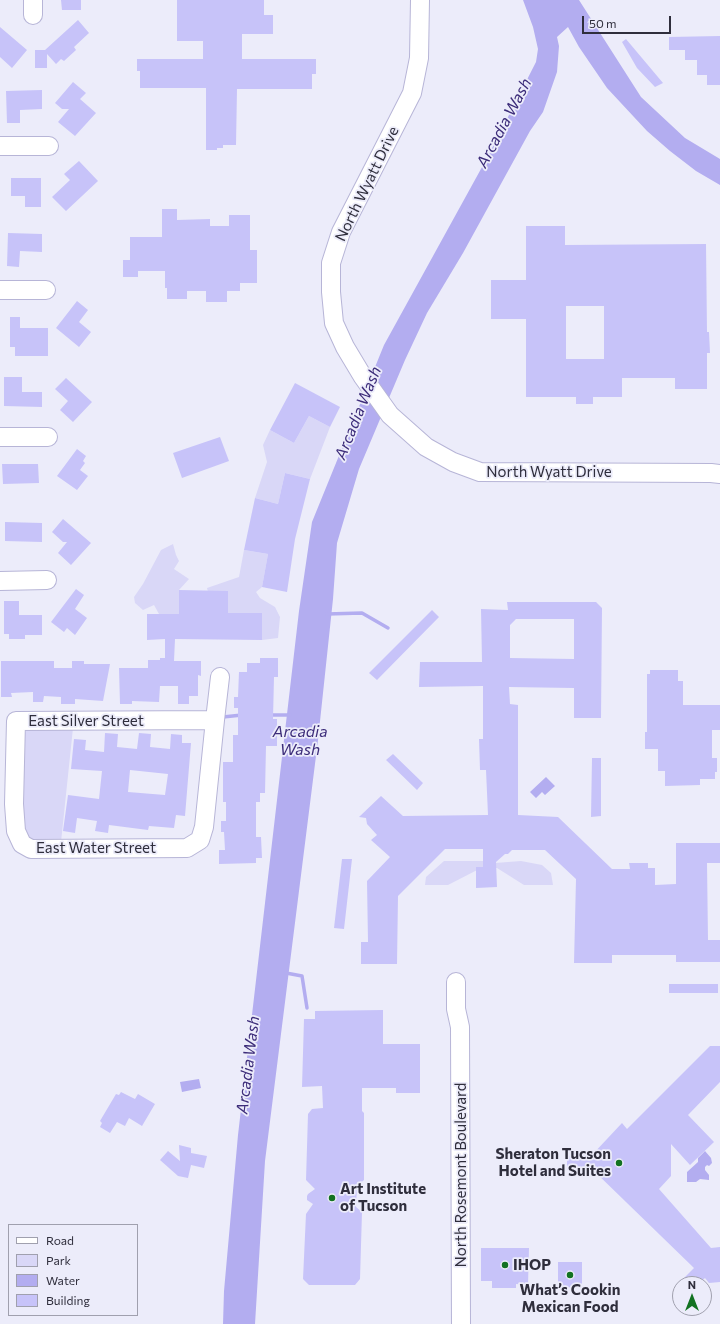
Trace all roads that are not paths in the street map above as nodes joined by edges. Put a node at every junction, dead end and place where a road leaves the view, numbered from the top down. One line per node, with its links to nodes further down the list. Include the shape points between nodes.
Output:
1 (420, 0): 8 (street, North Wyatt Drive, via 420,58 412,93 341,232 331,263 334,323 345,348 363,377 390,415 426,447 453,462 480,472)
2 (0, 146): 3 (street)
3 (50, 146)
4 (0, 290): 5 (street)
5 (46, 290)
6 (0, 437): 7 (street)
7 (48, 437)
8 (720, 474)
9 (47, 580): 10 (street)
10 (0, 581)
11 (220, 678): 12 (street)
12 (215, 720): 13 (street, East Silver Street, via 16,721); 13 (street, East Water Street, via 204,827 200,840 187,848 31,849 22,844)
13 (7, 804)
14 (461, 981): 15 (street, North Rosemont Boulevard, via 466,1014 460,1027)
15 (461, 1324)

